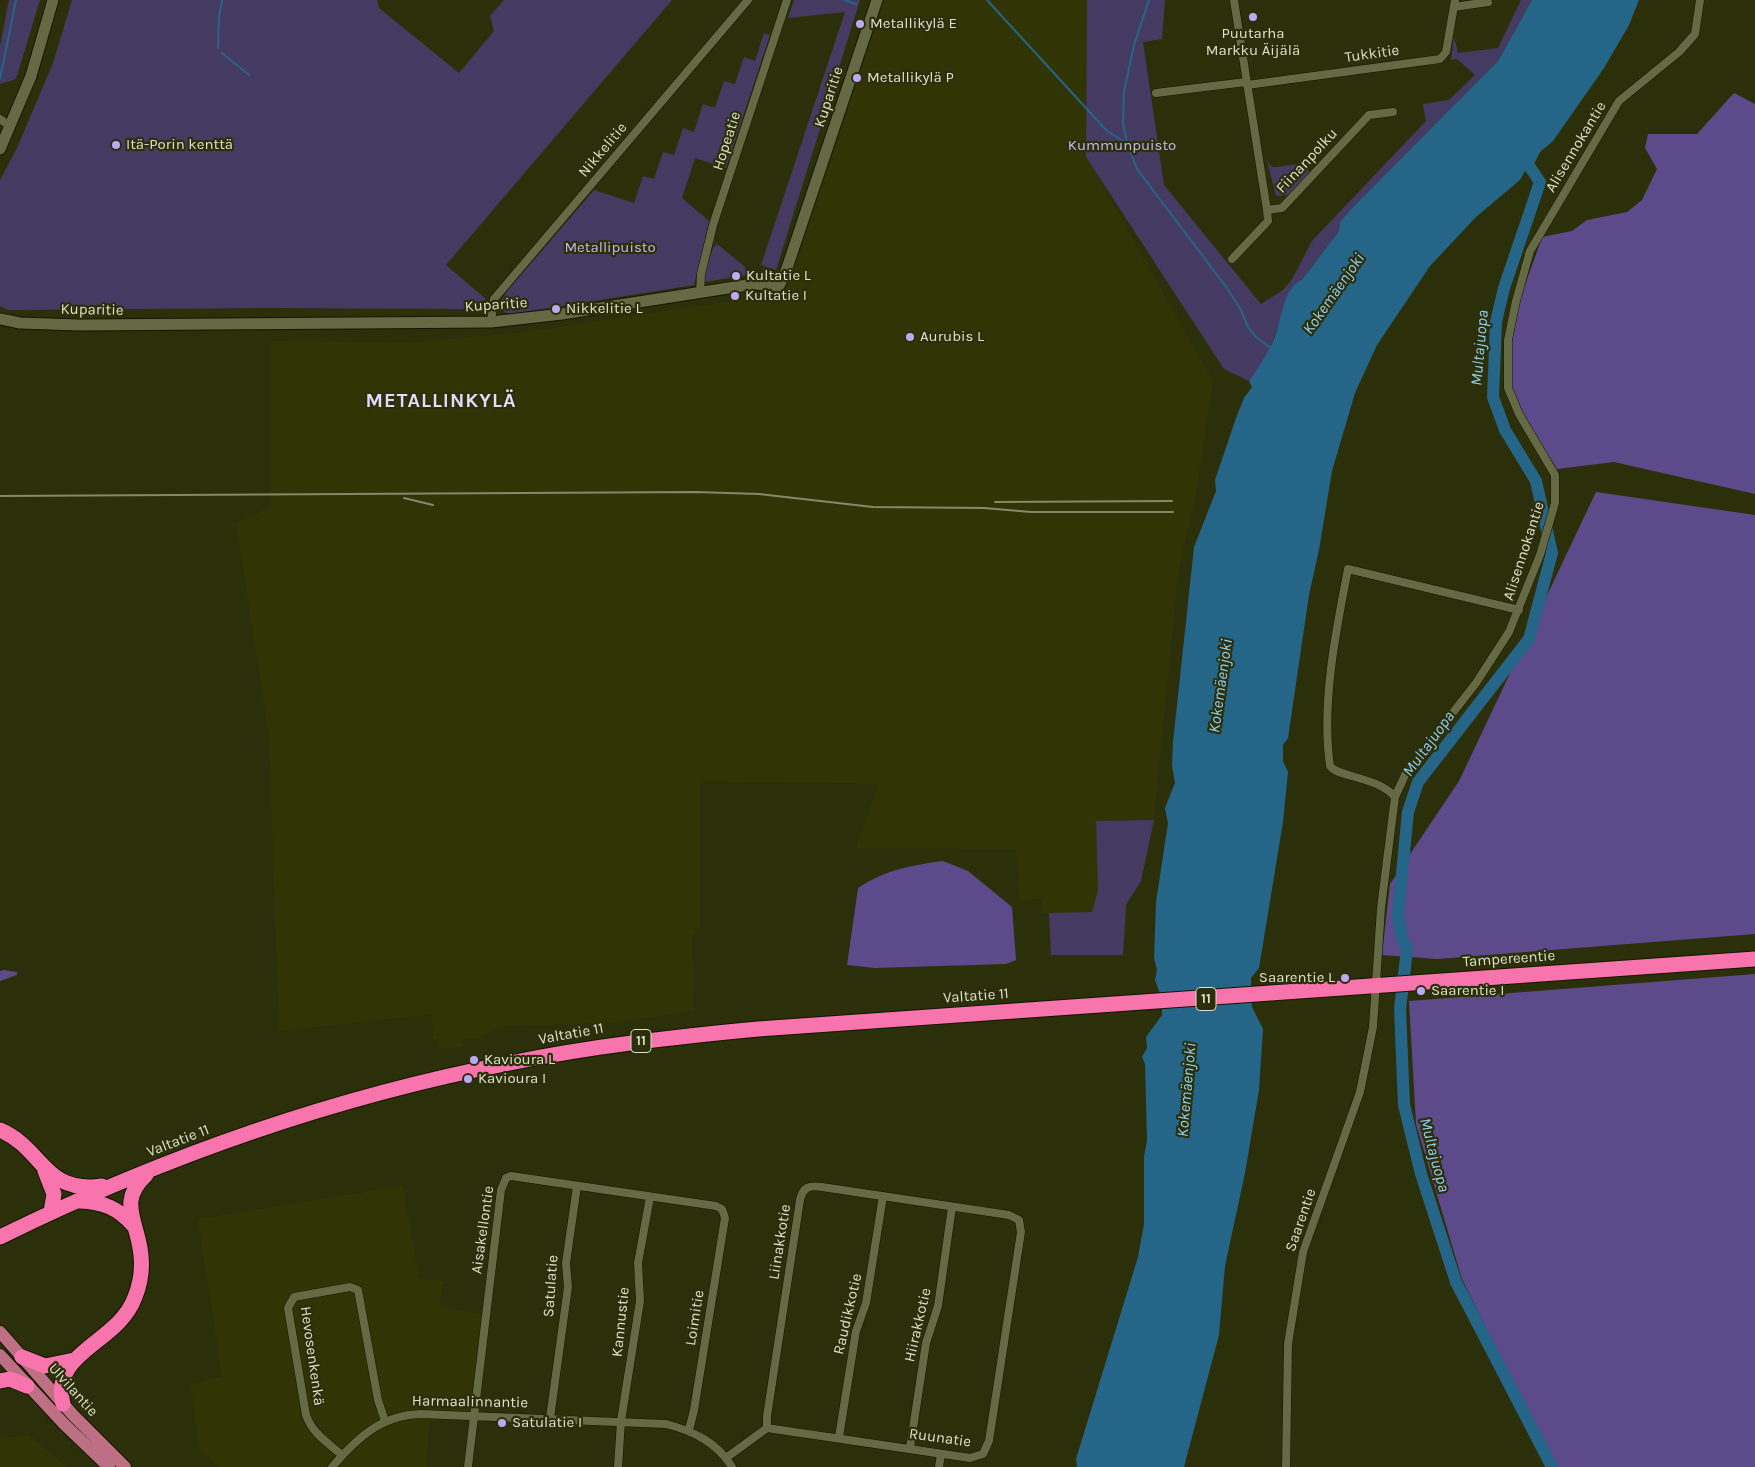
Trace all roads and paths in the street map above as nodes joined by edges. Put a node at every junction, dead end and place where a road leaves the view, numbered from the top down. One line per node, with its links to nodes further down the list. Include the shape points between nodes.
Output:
1 (53, 0): 13 (street, via 31,76)
2 (748, 0): 19 (street, Nikkelitie, via 494,300)
3 (787, 0): 17 (street, Hopeatie, via 713,225 700,274)
4 (877, 0): 17 (street, Kuparitie, via 780,286 754,284)
5 (1234, 0): 9 (street)
6 (1488, 2): 7 (street)
7 (1454, 4): 9 (street, Tukkitie, via 1446,52 1440,59)
8 (1699, 4): 20 (street, Alisennokantie, via 1695,34 1679,52 1619,101 1530,251 1508,340 1508,388 1519,414 1551,466 1556,487 1555,503)
9 (1246, 84): 10 (street, Tukkitie); 15 (street)
10 (1156, 93)
11 (1394, 112): 15 (street, Fiinanpolku, via 1369,115 1282,208)
12 (0, 120): 13 (street)
13 (10, 126): 14 (street)
14 (0, 149)
15 (1267, 210): 16 (street, Fiinanpolku, via 1268,221)
16 (1232, 259)
17 (700, 292): 19 (street, Kuparitie)
18 (0, 319): 19 (street, Kuparitie, via 79,326)
19 (491, 322)
20 (1519, 610): 21 (street, Alisennokantie, via 1476,683 1406,773); 21 (street, via 1348,569 1328,703 1330,766 1335,771 1375,782)
21 (1395, 797): 23 (street, Alisennokantie, via 1381,908)
22 (1755, 960): 23 (highway, Tampereentie / 11)
23 (1377, 987): 24 (highway, Tampereentie / 11); 64 (street, Saarentie, via 1360,1092 1303,1252 1288,1344)
24 (1148, 1003): 27 (highway, Valtatie 11 / 11, via 750,1030 576,1051 501,1065 360,1099 225,1142)
25 (0, 1130): 26 (highway, via 19,1141)
26 (45, 1169): 28 (highway, via 76,1188); 35 (highway, via 54,1194)
27 (151, 1170): 28 (highway, Valtatie 11 / 11); 37 (highway, via 133,1190 130,1205)
28 (116, 1184): 32 (highway, Valtatie 11 / 11)
29 (577, 1186): 31 (street, Aisakellontie); 46 (street, Aisakellontie, via 518,1176 506,1178 503,1182); 47 (street, Satulatie, via 568,1250 568,1287)
30 (883, 1196): 33 (street, Liinakkotie); 50 (street, Liinakkotie, via 814,1186 804,1189 801,1194); 52 (street, Raudikkotie)
31 (650, 1197): 34 (street, Aisakellontie); 49 (street, Kannustie, via 638,1263 640,1301)
32 (78, 1201): 35 (highway, Valtatie 11 / 11); 37 (highway, via 112,1207)
33 (952, 1207): 36 (street, Liinakkotie, via 1009,1215); 53 (street, Hiirakkotie, via 938,1306 926,1343)
34 (722, 1209): 51 (street, Loimitie, via 724,1218)
35 (51, 1212): 38 (highway, Valtatie 11 / 11)
36 (1019, 1220): 54 (street, Ruunatie, via 1021,1232 987,1449 978,1457 970,1458)
37 (133, 1225): 42 (highway, via 141,1259 136,1297 116,1327)
38 (0, 1237)
39 (0, 1332): 41 (main road, Ulvilantie)
40 (0, 1355): 44 (main road, Ulvilantie)
41 (22, 1357): 42 (highway, via 45,1366); 45 (main road, Ulvilantie)
42 (74, 1360): 45 (highway, via 62,1377 60,1392)
43 (0, 1381): 44 (highway, via 10,1378)
44 (27, 1386): 57 (main road, Ulvilantie)
45 (63, 1404): 58 (main road, Ulvilantie)
46 (474, 1415): 47 (street, Harmaalinnantie); 48 (street, Harmaalinnantie, via 406,1414); 60 (street)
47 (550, 1418): 49 (street, Harmaalinnantie)
48 (385, 1421): 55 (street, Harmaalinnantie, via 364,1434); 55 (street, Hevosenkenkä, via 378,1400 358,1290 350,1287 294,1297 288,1308 306,1415 316,1433)
49 (621, 1421): 51 (street, Harmaalinnantie, via 666,1424); 61 (street, Kannustie)
50 (767, 1428): 52 (street, Ruunatie); 56 (street)
51 (689, 1430): 56 (street, Harmaalinnantie)
52 (839, 1437): 53 (street, Ruunatie)
53 (910, 1448): 54 (street, Ruunatie)
54 (941, 1454): 63 (street)
55 (342, 1455): 59 (street, Harmaalinnantie)
56 (726, 1458): 62 (street, Harmaalinnantie)
57 (109, 1467)
58 (125, 1467)
59 (332, 1467)
60 (468, 1467)
61 (618, 1467)
62 (732, 1467)
63 (939, 1467)
64 (1286, 1467)

